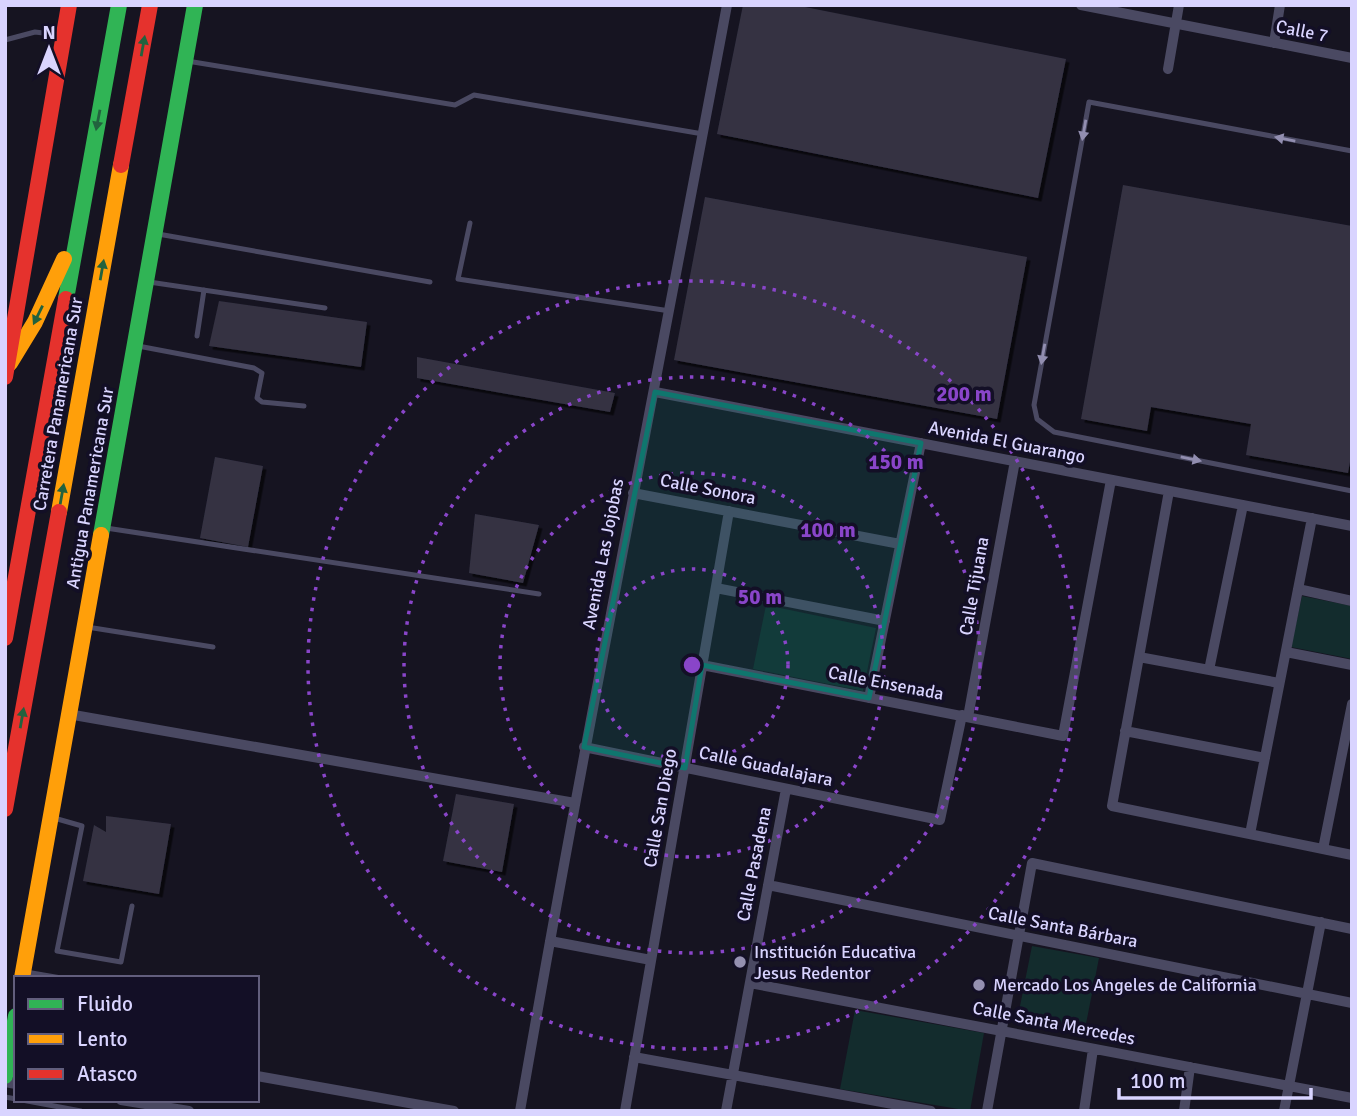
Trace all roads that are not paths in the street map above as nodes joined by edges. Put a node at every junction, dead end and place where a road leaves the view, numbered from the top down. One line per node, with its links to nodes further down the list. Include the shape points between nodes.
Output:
1 (69, 5): 10 (main road)
2 (119, 5): 19 (main road, Carretera Panamericana Sur, one-way to 19)
3 (150, 5): 67 (main road, Carretera Panamericana Sur, one-way to 3)
4 (195, 5): 14 (main road, Antigua Panamericana Sur)
5 (727, 5): 16 (street, Avenida Las Jojobas)
6 (1082, 5): 9 (street, Calle 7)
7 (1180, 5): 9 (street)
8 (1280, 5): 12 (street)
9 (1176, 24): 12 (street, Calle 7); 15 (street)
10 (64, 36): 11 (lane, via 35,32); 28 (main road)
11 (5, 40)
12 (1274, 43): 13 (street, Calle 7)
13 (1352, 58)
14 (185, 61): 16 (lane, via 455,105 474,95); 20 (main road, Antigua Panamericana Sur)
15 (1168, 69)
16 (703, 134): 25 (street, Avenida Las Jojobas)
17 (1352, 151): 35 (lane, one-way to 35, via 1089,102 1034,405 1037,419 1054,432)
18 (470, 223): 25 (lane, via 458,279)
19 (77, 231): 28 (main road, one-way to 28); 49 (main road, Carretera Panamericana Sur)
20 (155, 234): 21 (main road, Antigua Panamericana Sur); 22 (lane)
21 (146, 281): 23 (lane); 27 (main road, Antigua Panamericana Sur)
22 (430, 282)
23 (204, 290): 24 (lane); 26 (lane)
24 (324, 309)
25 (670, 311): 29 (street, Avenida Las Jojobas)
26 (197, 336)
27 (135, 346): 30 (lane, via 254,368 262,373 257,398 262,402); 41 (main road, Antigua Panamericana Sur)
28 (8, 370)
29 (655, 392): 31 (street, Avenida El Guarango); 36 (street, Avenida Las Jojobas)
30 (304, 406)
31 (921, 443): 32 (street, Avenida El Guarango); 42 (street)
32 (1015, 461): 33 (street, Avenida El Guarango); 60 (street, Calle Tijuana)
33 (1111, 480): 34 (street, Avenida El Guarango); 60 (street, Calle Ensenada, via 1063,736)
34 (1169, 491): 37 (street, Avenida El Guarango); 52 (street)
35 (1352, 491)
36 (633, 493): 38 (street, Calle Sonora); 62 (street, Avenida Las Jojobas)
37 (1242, 505): 39 (street, Avenida El Guarango); 55 (street)
38 (729, 511): 42 (street, Calle Sonora); 43 (street, Calle San Diego)
39 (1312, 518): 40 (street, Avenida El Guarango); 44 (street)
40 (1352, 526)
41 (102, 528): 45 (lane); 48 (main road, Antigua Panamericana Sur)
42 (900, 544): 47 (street)
43 (716, 589): 47 (street); 53 (street, Calle San Diego)
44 (1298, 589): 46 (street); 51 (street)
45 (539, 594)
46 (1352, 601)
47 (885, 621): 57 (street)
48 (84, 627): 50 (lane); 59 (main road, Antigua Panamericana Sur)
49 (5, 638)
50 (213, 647)
51 (1286, 652): 54 (street); 56 (street)
52 (1139, 657): 55 (street); 61 (street)
53 (702, 665): 57 (street, Calle Ensenada); 64 (street, Calle San Diego)
54 (1352, 665)
55 (1209, 670): 56 (street)
56 (1279, 683): 63 (street)
57 (869, 698): 60 (street, Calle Ensenada)
58 (1352, 704): 71 (street)
59 (68, 714): 66 (street); 68 (main road, Antigua Panamericana Sur)
60 (965, 716): 69 (street, Calle Tijuana)
61 (1125, 731): 63 (street); 70 (street, via 1112,806)
62 (584, 747): 64 (street, Calle Guadalajara); 66 (street, Avenida Las Jojobas)
63 (1265, 758): 70 (street)
64 (685, 768): 65 (street, Calle Guadalajara); 79 (street, Calle San Diego)
65 (786, 789): 69 (street, Calle Guadalajara); 73 (street, Calle Pasadena)
66 (575, 803): 78 (street, Avenida Las Jojobas)
67 (5, 809)
68 (51, 817): 74 (lane, via 82,826 57,951 121,962); 80 (main road, Antigua Panamericana Sur)
69 (940, 820)
70 (1250, 834): 71 (street)
71 (1323, 849): 72 (street)
72 (1352, 855)
73 (768, 885): 77 (street, Calle Santa Bárbara); 81 (street, Calle Pasadena)
74 (132, 906)
75 (1321, 922): 76 (street); 77 (street, via 1032,863); 82 (street)
76 (1352, 929)
77 (1019, 936): 82 (street, Calle Santa Bárbara); 84 (street)
78 (550, 941): 79 (street); 99 (street, Avenida Las Jojobas)
79 (651, 960): 87 (street, Calle San Diego)
80 (23, 975)
81 (750, 983): 84 (street, Calle Santa Mercedes); 89 (street, Calle Pasadena)
82 (1307, 994): 83 (street, Calle Santa Bárbara); 92 (street)
83 (1352, 1003)
84 (1002, 1031): 86 (street, Calle Santa Mercedes); 103 (street)
85 (14, 1033): 90 (main road)
86 (1093, 1049): 88 (street, Calle Santa Mercedes); 104 (street)
87 (634, 1057): 89 (street); 100 (street, Calle San Diego)
88 (1190, 1067): 92 (street, Calle Santa Mercedes); 105 (street)
89 (732, 1075): 101 (street, Calle Pasadena); 102 (street)
90 (5, 1076)
91 (259, 1076): 98 (street)
92 (1289, 1086): 93 (street, Calle Santa Mercedes); 106 (street)
93 (1352, 1098)
94 (33, 1102): 96 (lane)
95 (133, 1102): 97 (street)
96 (80, 1111)
97 (189, 1111)
98 (454, 1111)
99 (520, 1111)
100 (625, 1111)
101 (726, 1111)
102 (932, 1111)
103 (987, 1111)
104 (1084, 1111)
105 (1184, 1111)
106 (1284, 1111)

